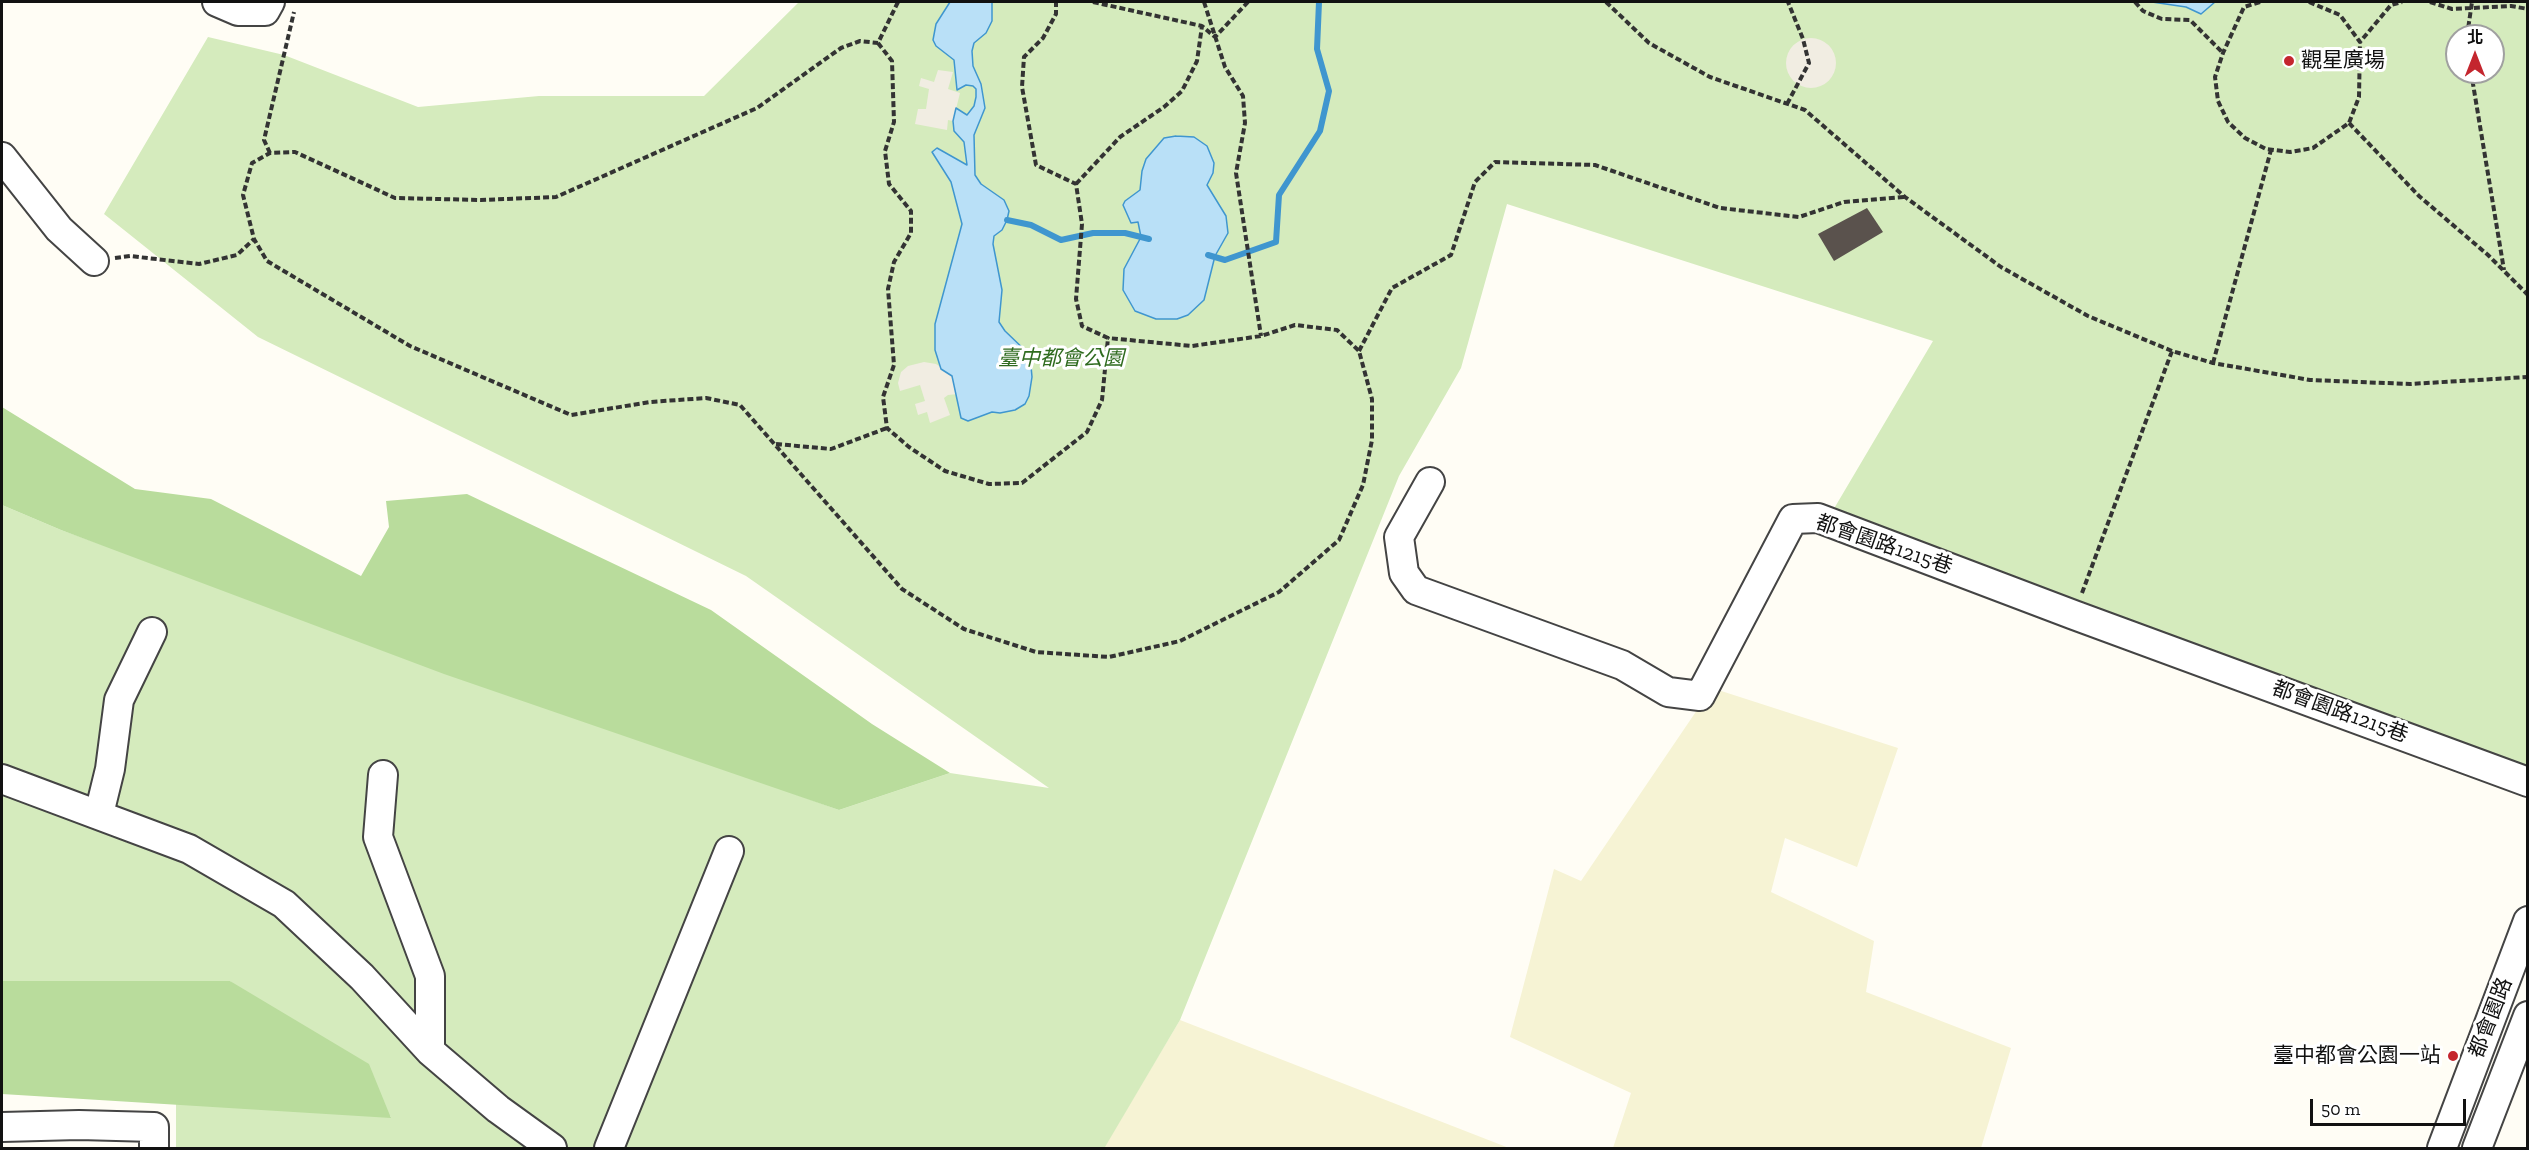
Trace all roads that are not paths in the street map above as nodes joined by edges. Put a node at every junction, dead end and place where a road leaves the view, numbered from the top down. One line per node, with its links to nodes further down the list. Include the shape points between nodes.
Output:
1 (217, 2): 2 (street, via 238,11 266,11)
2 (279, 4)
3 (2, 157): 4 (street, via 59,229)
4 (94, 261)
5 (1430, 482): 9 (street, 都會園路1215巷, via 1399,537 1400,561 1416,590 1622,665 1668,692 1700,696 1792,519 1818,518)
6 (152, 632): 10 (street, via 120,700)
7 (383, 775): 14 (street, via 378,837 430,976)
8 (2, 779): 10 (street)
9 (2528, 782)
10 (99, 814): 14 (street, via 189,849 284,904 362,977)
11 (729, 851): 18 (street)
12 (2528, 921): 19 (street, 都會園路)
13 (2528, 1016): 20 (street, 都會園路)
14 (430, 1051): 17 (street)
15 (2, 1127): 16 (street, via 154,1127)
16 (154, 1149)
17 (552, 1149)
18 (609, 1149)
19 (2442, 1149)
20 (2477, 1149)

